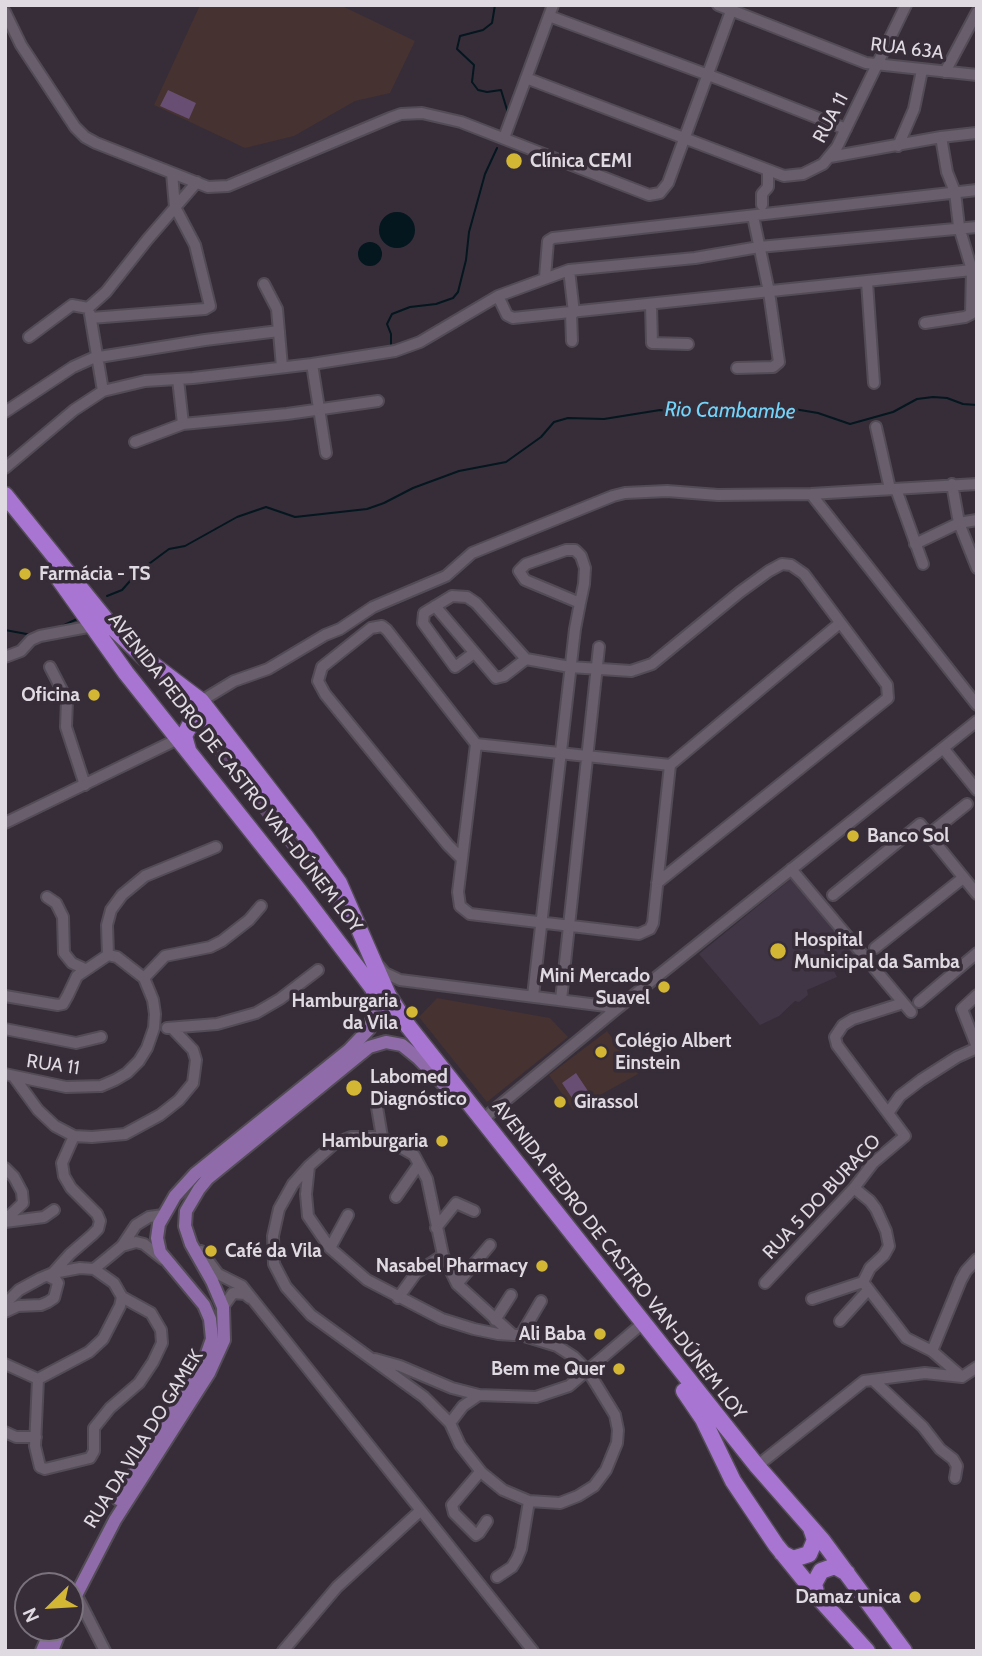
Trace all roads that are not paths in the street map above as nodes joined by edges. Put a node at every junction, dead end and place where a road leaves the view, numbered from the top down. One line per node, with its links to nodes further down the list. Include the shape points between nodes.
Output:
1 (718, 5): 3 (street, RUA 63A)
2 (906, 5): 7 (street, RUA 11)
3 (731, 10): 7 (street, RUA 63A); 10 (street)
4 (551, 11): 10 (street); 12 (street)
5 (5, 12): 23 (street, via 80,132 96,143)
6 (977, 12): 9 (street)
7 (876, 65): 8 (street, RUA 63A); 14 (street, RUA 11)
8 (922, 70): 9 (street, RUA 63A); 13 (street)
9 (945, 72): 11 (street, RUA 63A)
10 (707, 75): 14 (street); 18 (street)
11 (977, 75)
12 (526, 78): 17 (street); 18 (street, RUA 11)
13 (909, 121): 19 (street); 20 (street)
14 (846, 129): 21 (street, RUA 11)
15 (976, 134): 16 (street)
16 (941, 137): 19 (street); 26 (street)
17 (504, 138): 18 (street, via 649,195 664,189); 24 (street, via 434,114 401,114 228,187)
18 (685, 138): 22 (street, RUA 11)
19 (926, 140): 20 (street)
20 (898, 146): 21 (street)
21 (830, 157): 22 (street, RUA 11, via 803,174 784,176)
22 (768, 170): 27 (street)
23 (172, 173): 24 (street); 28 (street)
24 (197, 183): 28 (street)
25 (977, 190): 26 (street)
26 (955, 192): 29 (street); 31 (street)
27 (762, 205)
28 (175, 206): 41 (street); 41 (street, via 198,253 210,306)
29 (753, 216): 32 (street); 35 (street, via 553,238 548,241)
30 (977, 227): 31 (street)
31 (959, 228): 32 (street); 34 (street)
32 (758, 247): 33 (street); 38 (street)
33 (569, 270): 35 (street); 42 (street)
34 (972, 270): 36 (street); 43 (street, via 971,314)
35 (545, 277): 39 (street)
36 (867, 282): 38 (street); 53 (street)
37 (264, 284): 44 (street, via 277,309)
38 (769, 292): 40 (street); 51 (street, via 779,362 773,367)
39 (498, 296): 42 (street, via 509,317); 49 (street, via 421,342 395,351)
40 (651, 305): 42 (street); 47 (street, via 652,343)
41 (90, 313): 45 (street, via 72,305); 48 (street)
42 (573, 313): 46 (street)
43 (925, 323)
44 (279, 331): 48 (street); 50 (street)
45 (29, 337)
46 (572, 341)
47 (688, 344)
48 (98, 357): 54 (street); 57 (street, via 73,367)
49 (312, 364): 50 (street); 56 (street)
50 (282, 367): 52 (street)
51 (737, 368)
52 (178, 379): 54 (street); 58 (street)
53 (874, 383)
54 (103, 391): 62 (street)
55 (378, 401): 56 (street)
56 (320, 409): 58 (street); 61 (street)
57 (5, 412)
58 (183, 424): 60 (street)
59 (876, 427): 65 (street)
60 (135, 443)
61 (326, 453)
62 (5, 468)
63 (977, 484): 64 (street)
64 (952, 485): 65 (street); 70 (street)
65 (893, 489): 66 (street); 71 (street)
66 (811, 494): 86 (street, via 667,491 613,496 472,553 446,576 373,607 268,669 233,681); 87 (street)
67 (5, 495): 74 (highway, AVENIDA PEDRO DE CASTRO VAN-DÚNEM LOY)
68 (5, 508): 74 (highway, AVENIDA PEDRO DE CASTRO VAN-DÚNEM LOY)
69 (977, 520): 70 (street)
70 (959, 523): 71 (street); 73 (street)
71 (915, 544): 72 (street)
72 (923, 564)
73 (977, 568)
74 (66, 579): 77 (highway, AVENIDA PEDRO DE CASTRO VAN-DÚNEM LOY)
75 (580, 603): 75 (street, via 585,569 575,550 557,552 519,571 525,580); 84 (street)
76 (435, 606): 80 (street); 80 (street, via 424,613 423,624 455,667); 82 (street, via 452,596 467,597)
77 (95, 620): 81 (street, via 40,636); 86 (highway, AVENIDA PEDRO DE CASTRO VAN-DÚNEM LOY); 91 (highway, AVENIDA PEDRO DE CASTRO VAN-DÚNEM LOY, via 126,673)
78 (840, 624): 85 (street, via 804,574 782,564 652,664 631,671); 95 (street); 105 (street, via 887,685 888,698)
79 (599, 647): 85 (street)
80 (474, 653): 82 (street, via 496,678)
81 (5, 657)
82 (526, 659): 84 (street)
83 (50, 667): 96 (street, via 67,700 65,727)
84 (570, 667): 85 (street); 93 (street)
85 (597, 667): 94 (street)
86 (201, 701): 89 (highway, AVENIDA PEDRO DE CASTRO VAN-DÚNEM LOY)
87 (977, 705)
88 (977, 721): 92 (street)
89 (218, 726): 91 (highway, via 205,719 191,723); 112 (highway, AVENIDA PEDRO DE CASTRO VAN-DÚNEM LOY, via 329,866)
90 (476, 744): 93 (street); 102 (street); 102 (street, via 382,626 371,628 321,667 318,681 326,694)
91 (184, 745): 96 (street); 118 (highway, AVENIDA PEDRO DE CASTRO VAN-DÚNEM LOY)
92 (943, 748): 97 (street); 103 (street)
93 (561, 754): 94 (street); 110 (street)
94 (587, 757): 95 (street); 111 (street)
95 (670, 765): 105 (street)
96 (85, 785): 99 (street)
97 (977, 790)
98 (967, 804): 100 (street)
99 (5, 823)
100 (929, 835): 104 (street); 107 (street, via 920,824)
101 (216, 848): 115 (street, via 145,876 122,895 107,925)
102 (462, 859): 110 (street, via 458,900 465,911)
103 (791, 869): 125 (street); 134 (street, via 907,1007 853,1019 835,1037)
104 (969, 879): 106 (street); 113 (street)
105 (657, 883): 111 (street, via 653,923 645,932)
106 (977, 894)
107 (832, 895)
108 (47, 897): 116 (street, via 63,917 64,953)
109 (261, 906): 119 (street, via 222,941 165,956)
110 (542, 922): 111 (street); 122 (street)
111 (569, 926): 123 (street)
112 (366, 944): 122 (street, via 385,973 400,980); 135 (highway, AVENIDA PEDRO DE CASTRO VAN-DÚNEM LOY, via 394,1006)
113 (875, 948)
114 (977, 953): 124 (street)
115 (108, 955): 116 (street); 119 (street)
116 (85, 968): 121 (street, via 58,1005)
117 (317, 970): 127 (street, via 256,1013 217,1024)
118 (364, 975): 131 (highway, AVENIDA PEDRO DE CASTRO VAN-DÚNEM LOY); 145 (main road, RUA DA VILA DO GAMEK, via 376,1004 369,1029 195,1174)
119 (144, 978): 126 (street, RUA 11, via 153,1000)
120 (977, 995): 130 (street, via 964,1006 963,1013)
121 (5, 996)
122 (533, 996): 123 (street)
123 (561, 1000): 125 (street)
124 (919, 1002)
125 (614, 1011): 135 (street)
126 (154, 1028): 127 (street); 132 (street, RUA 11, via 139,1061 101,1086 66,1087)
127 (172, 1028): 136 (street, via 193,1050 196,1060 193,1083 179,1100 145,1125 125,1133)
128 (5, 1029): 129 (street, via 76,1043)
129 (101, 1037)
130 (977, 1048): 134 (street, via 921,1080 900,1096)
131 (430, 1068): 148 (main road, via 402,1045 386,1042 369,1047 208,1178 189,1204); 173 (highway, AVENIDA PEDRO DE CASTRO VAN-DÚNEM LOY)
132 (10, 1076): 136 (street, via 55,1126)
133 (375, 1095): 137 (street)
134 (888, 1113): 141 (street, RUA 5 DO BURACO, via 905,1134)
135 (482, 1120): 187 (highway, AVENIDA PEDRO DE CASTRO VAN-DÚNEM LOY)
136 (74, 1136): 158 (street, via 62,1163 64,1176 100,1222)
137 (382, 1137): 138 (street, via 414,1155); 140 (street, via 351,1137 334,1144)
138 (419, 1164): 142 (street); 149 (street, via 427,1179)
139 (5, 1167): 147 (street, via 22,1192 23,1203)
140 (309, 1167): 152 (street, via 308,1216); 176 (street, via 279,1209 273,1236 274,1264 286,1287 311,1315)
141 (854, 1188): 159 (street, RUA 5 DO BURACO); 161 (street, via 876,1209 888,1240 888,1250 870,1268)
142 (396, 1198)
143 (54, 1210): 147 (street, via 44,1217)
144 (474, 1211): 149 (street, via 456,1203)
145 (163, 1215): 148 (main road); 151 (street, via 136,1224); 156 (main road, RUA DA VILA DO GAMEK, via 157,1238)
146 (348, 1216): 152 (street)
147 (5, 1221)
148 (185, 1226): 153 (main road, RUA DA VILA DO GAMEK); 166 (street, via 218,1274 243,1286)
149 (436, 1228): 154 (street)
150 (489, 1245): 160 (street)
151 (121, 1246): 156 (street, via 141,1242); 157 (street)
152 (330, 1248): 164 (street, via 367,1280)
153 (194, 1250): 156 (main road, via 188,1266); 169 (main road, RUA DA VILA DO GAMEK)
154 (443, 1255): 160 (street); 164 (street, via 416,1273)
155 (977, 1259): 175 (street, via 961,1280)
156 (169, 1264): 195 (main road, RUA DA VILA DO GAMEK, via 207,1312 212,1328 209,1349 110,1512)
157 (94, 1269): 158 (street); 163 (street, via 114,1283)
158 (51, 1274): 168 (street, via 19,1290); 170 (street, via 58,1283 54,1298)
159 (765, 1283)
160 (457, 1284): 171 (street)
161 (866, 1286): 165 (street); 172 (street); 175 (street, via 906,1338)
162 (512, 1295): 171 (street)
163 (122, 1297): 181 (street, via 108,1330 95,1346); 186 (street, via 157,1321 162,1343 153,1362 139,1383 94,1428 94,1451 86,1460 42,1469 36,1458)
164 (398, 1298): 174 (street, via 474,1329)
165 (812, 1299)
166 (252, 1301): 169 (street, via 245,1294 233,1293); 191 (street)
167 (541, 1301): 174 (street)
168 (5, 1304)
169 (223, 1307): 196 (main road, RUA DA VILA DO GAMEK, via 224,1340 219,1355)
170 (5, 1312)
171 (495, 1321): 174 (street)
172 (840, 1321)
173 (637, 1328): 179 (street); 194 (highway, AVENIDA PEDRO DE CASTRO VAN-DÚNEM LOY, via 696,1407 733,1481)
174 (517, 1335): 179 (street, via 557,1346)
175 (932, 1351): 180 (street)
176 (373, 1359): 183 (street); 184 (street)
177 (5, 1364): 181 (street)
178 (977, 1367): 180 (street)
179 (589, 1371): 183 (street, via 569,1386 536,1397); 190 (street, via 615,1415 618,1430 606,1470 594,1486 578,1496 560,1503)
180 (962, 1377): 182 (street, via 925,1373)
181 (38, 1379): 186 (street)
182 (873, 1380): 187 (street, via 858,1384); 189 (street, via 953,1459)
183 (479, 1395): 184 (street)
184 (450, 1423): 188 (street)
185 (5, 1433): 186 (street)
186 (36, 1437)
187 (757, 1466): 193 (highway, AVENIDA PEDRO DE CASTRO VAN-DÚNEM LOY)
188 (480, 1472): 190 (street, via 503,1490); 192 (street, via 452,1505 476,1535)
189 (955, 1478)
190 (529, 1500): 198 (street, via 517,1559)
191 (420, 1511): 202 (street, via 337,1587); 203 (street)
192 (487, 1521)
193 (811, 1528): 194 (highway, via 815,1539 808,1554 797,1559); 197 (highway, AVENIDA PEDRO DE CASTRO VAN-DÚNEM LOY)
194 (782, 1553): 199 (highway, AVENIDA PEDRO DE CASTRO VAN-DÚNEM LOY)
195 (82, 1572)
196 (84, 1573)
197 (848, 1574): 199 (highway, via 835,1566 821,1571 814,1584); 205 (highway, AVENIDA PEDRO DE CASTRO VAN-DÚNEM LOY)
198 (496, 1577)
199 (819, 1598): 204 (highway, AVENIDA PEDRO DE CASTRO VAN-DÚNEM LOY)
200 (84, 1612): 201 (street)
201 (105, 1651)
202 (283, 1651)
203 (533, 1651)
204 (867, 1651)
205 (904, 1651)

